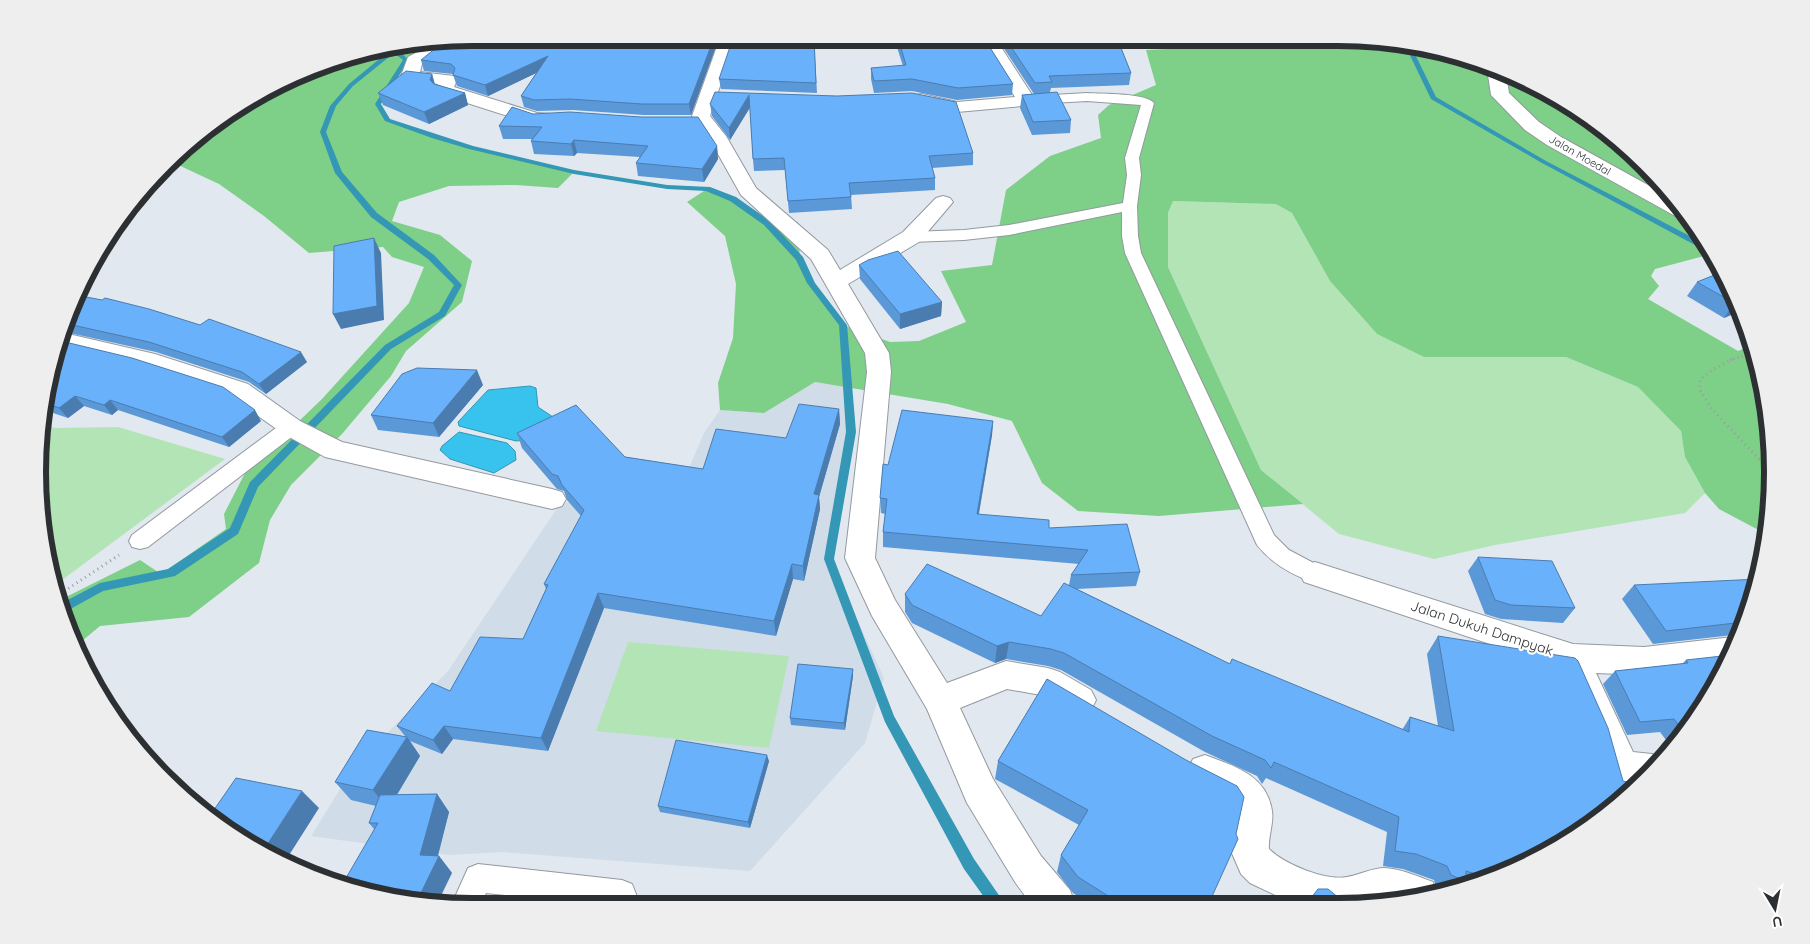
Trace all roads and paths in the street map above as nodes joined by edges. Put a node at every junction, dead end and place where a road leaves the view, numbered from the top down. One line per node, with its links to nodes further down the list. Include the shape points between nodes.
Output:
1 (727, 46): 12 (street, via 718,96 697,122 717,136 748,191 820,255)
2 (992, 46): 6 (street)
3 (440, 47): 7 (street, via 414,61 410,76 448,80 445,90 536,119)
4 (1497, 78): 9 (street, Jalan Moedal, via 1500,95 1532,126)
5 (903, 98): 6 (street, via 919,98 957,107)
6 (1027, 101): 10 (lane, via 1086,97 1148,103 1132,158 1134,175)
7 (564, 118)
8 (943, 202): 11 (street)
9 (1669, 205)
10 (1130, 206): 11 (lane, via 1009,230); 19 (lane, via 1133,253 1265,539 1275,553)
11 (911, 237): 12 (street)
12 (835, 282): 23 (street, via 878,353 879,372 860,558 883,607)
13 (67, 341): 15 (street, via 146,360 238,390)
14 (1747, 354): 16 (path, via 1708,371 1700,380 1700,390 1711,408)
15 (291, 428): 17 (street, via 335,450); 18 (lane)
16 (1764, 464)
17 (552, 499)
18 (140, 541): 20 (path)
19 (1314, 574): 22 (street, Jalan Dukuh Dampyak)
20 (64, 591)
21 (1724, 652): 22 (street, via 1644,661)
22 (1568, 658): 26 (street, Jalan Dukuh Dampyak, via 1577,668)
23 (940, 701): 24 (street, via 1006,675 1048,682); 30 (street, via 980,791 1028,870)
24 (1107, 716)
25 (1175, 755): 27 (street, via 1243,790 1255,814 1248,851 1254,863 1263,870 1329,897 1349,897 1377,888)
26 (1635, 775)
27 (1408, 892)
28 (469, 898): 29 (lane, via 478,878 622,894)
29 (622, 898)
30 (1051, 898)

